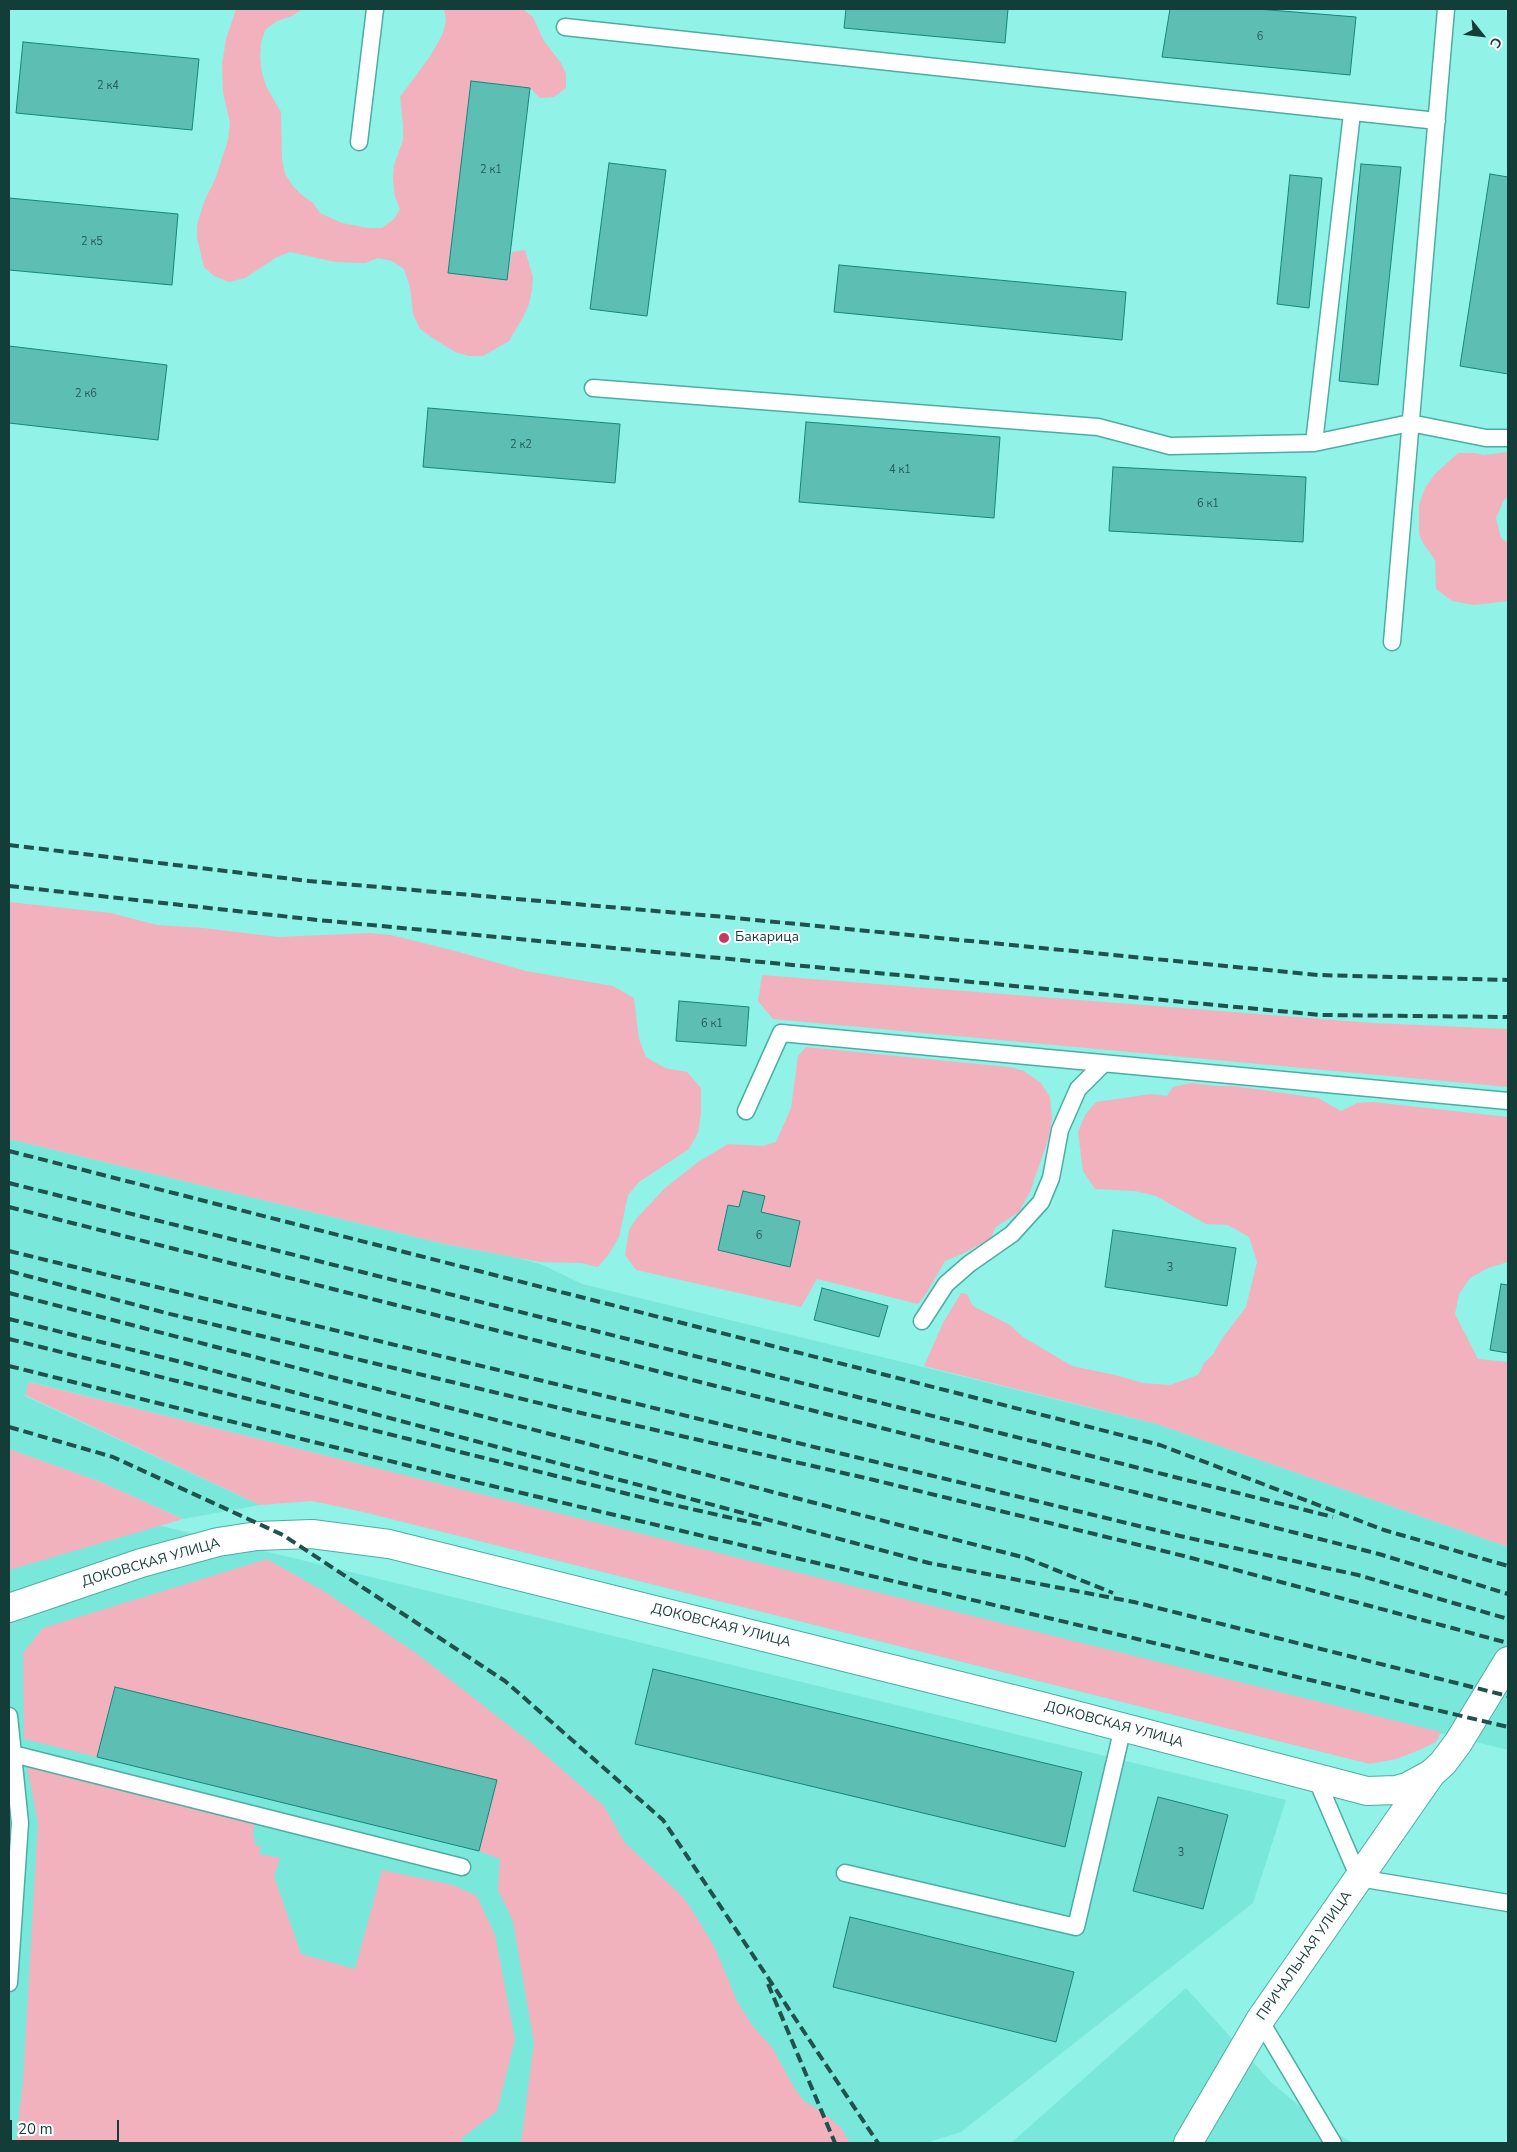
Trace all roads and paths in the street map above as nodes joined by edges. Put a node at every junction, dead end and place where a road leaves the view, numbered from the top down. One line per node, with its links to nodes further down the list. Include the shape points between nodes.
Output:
1 (375, 9): 6 (lane)
2 (1446, 9): 5 (lane)
3 (565, 27): 4 (lane)
4 (1352, 112): 5 (lane); 10 (lane)
5 (1437, 122): 8 (lane)
6 (359, 142)
7 (593, 388): 10 (lane, via 1098,427 1170,446)
8 (1410, 423): 9 (lane, via 1486,438); 10 (lane); 11 (lane)
9 (1508, 438)
10 (1314, 443)
11 (1392, 642)
12 (1103, 1064): 13 (lane); 14 (lane, via 781,1032); 15 (lane, via 1078,1089 1060,1130 1051,1178 1042,1202 1012,1234 946,1284)
13 (1508, 1101)
14 (746, 1111)
15 (922, 1322)
16 (9, 1608): 19 (street, ДОКОВСКАЯ УЛИЦА, via 141,1563 218,1542 257,1536 312,1534 389,1544)
17 (1508, 1661): 21 (street, via 1451,1755)
18 (9, 1716): 20 (lane)
19 (1123, 1727): 22 (street, ДОКОВСКАЯ УЛИЦА); 24 (lane, via 1076,1927)
20 (13, 1754): 23 (lane); 27 (lane, via 20,1823)
21 (1430, 1774): 22 (street, ДОКОВСКАЯ УЛИЦА, via 1407,1787 1386,1791 1368,1791); 25 (street, ПРИЧАЛЬНАЯ УЛИЦА)
22 (1316, 1778): 25 (lane)
23 (462, 1867)
24 (845, 1873)
25 (1359, 1878): 26 (lane); 28 (street, ПРИЧАЛЬНАЯ УЛИЦА)
26 (1508, 1903)
27 (9, 1983)
28 (1260, 2020): 29 (street, ПРИЧАЛЬНАЯ УЛИЦА); 30 (lane)
29 (1188, 2143)
30 (1333, 2143)

